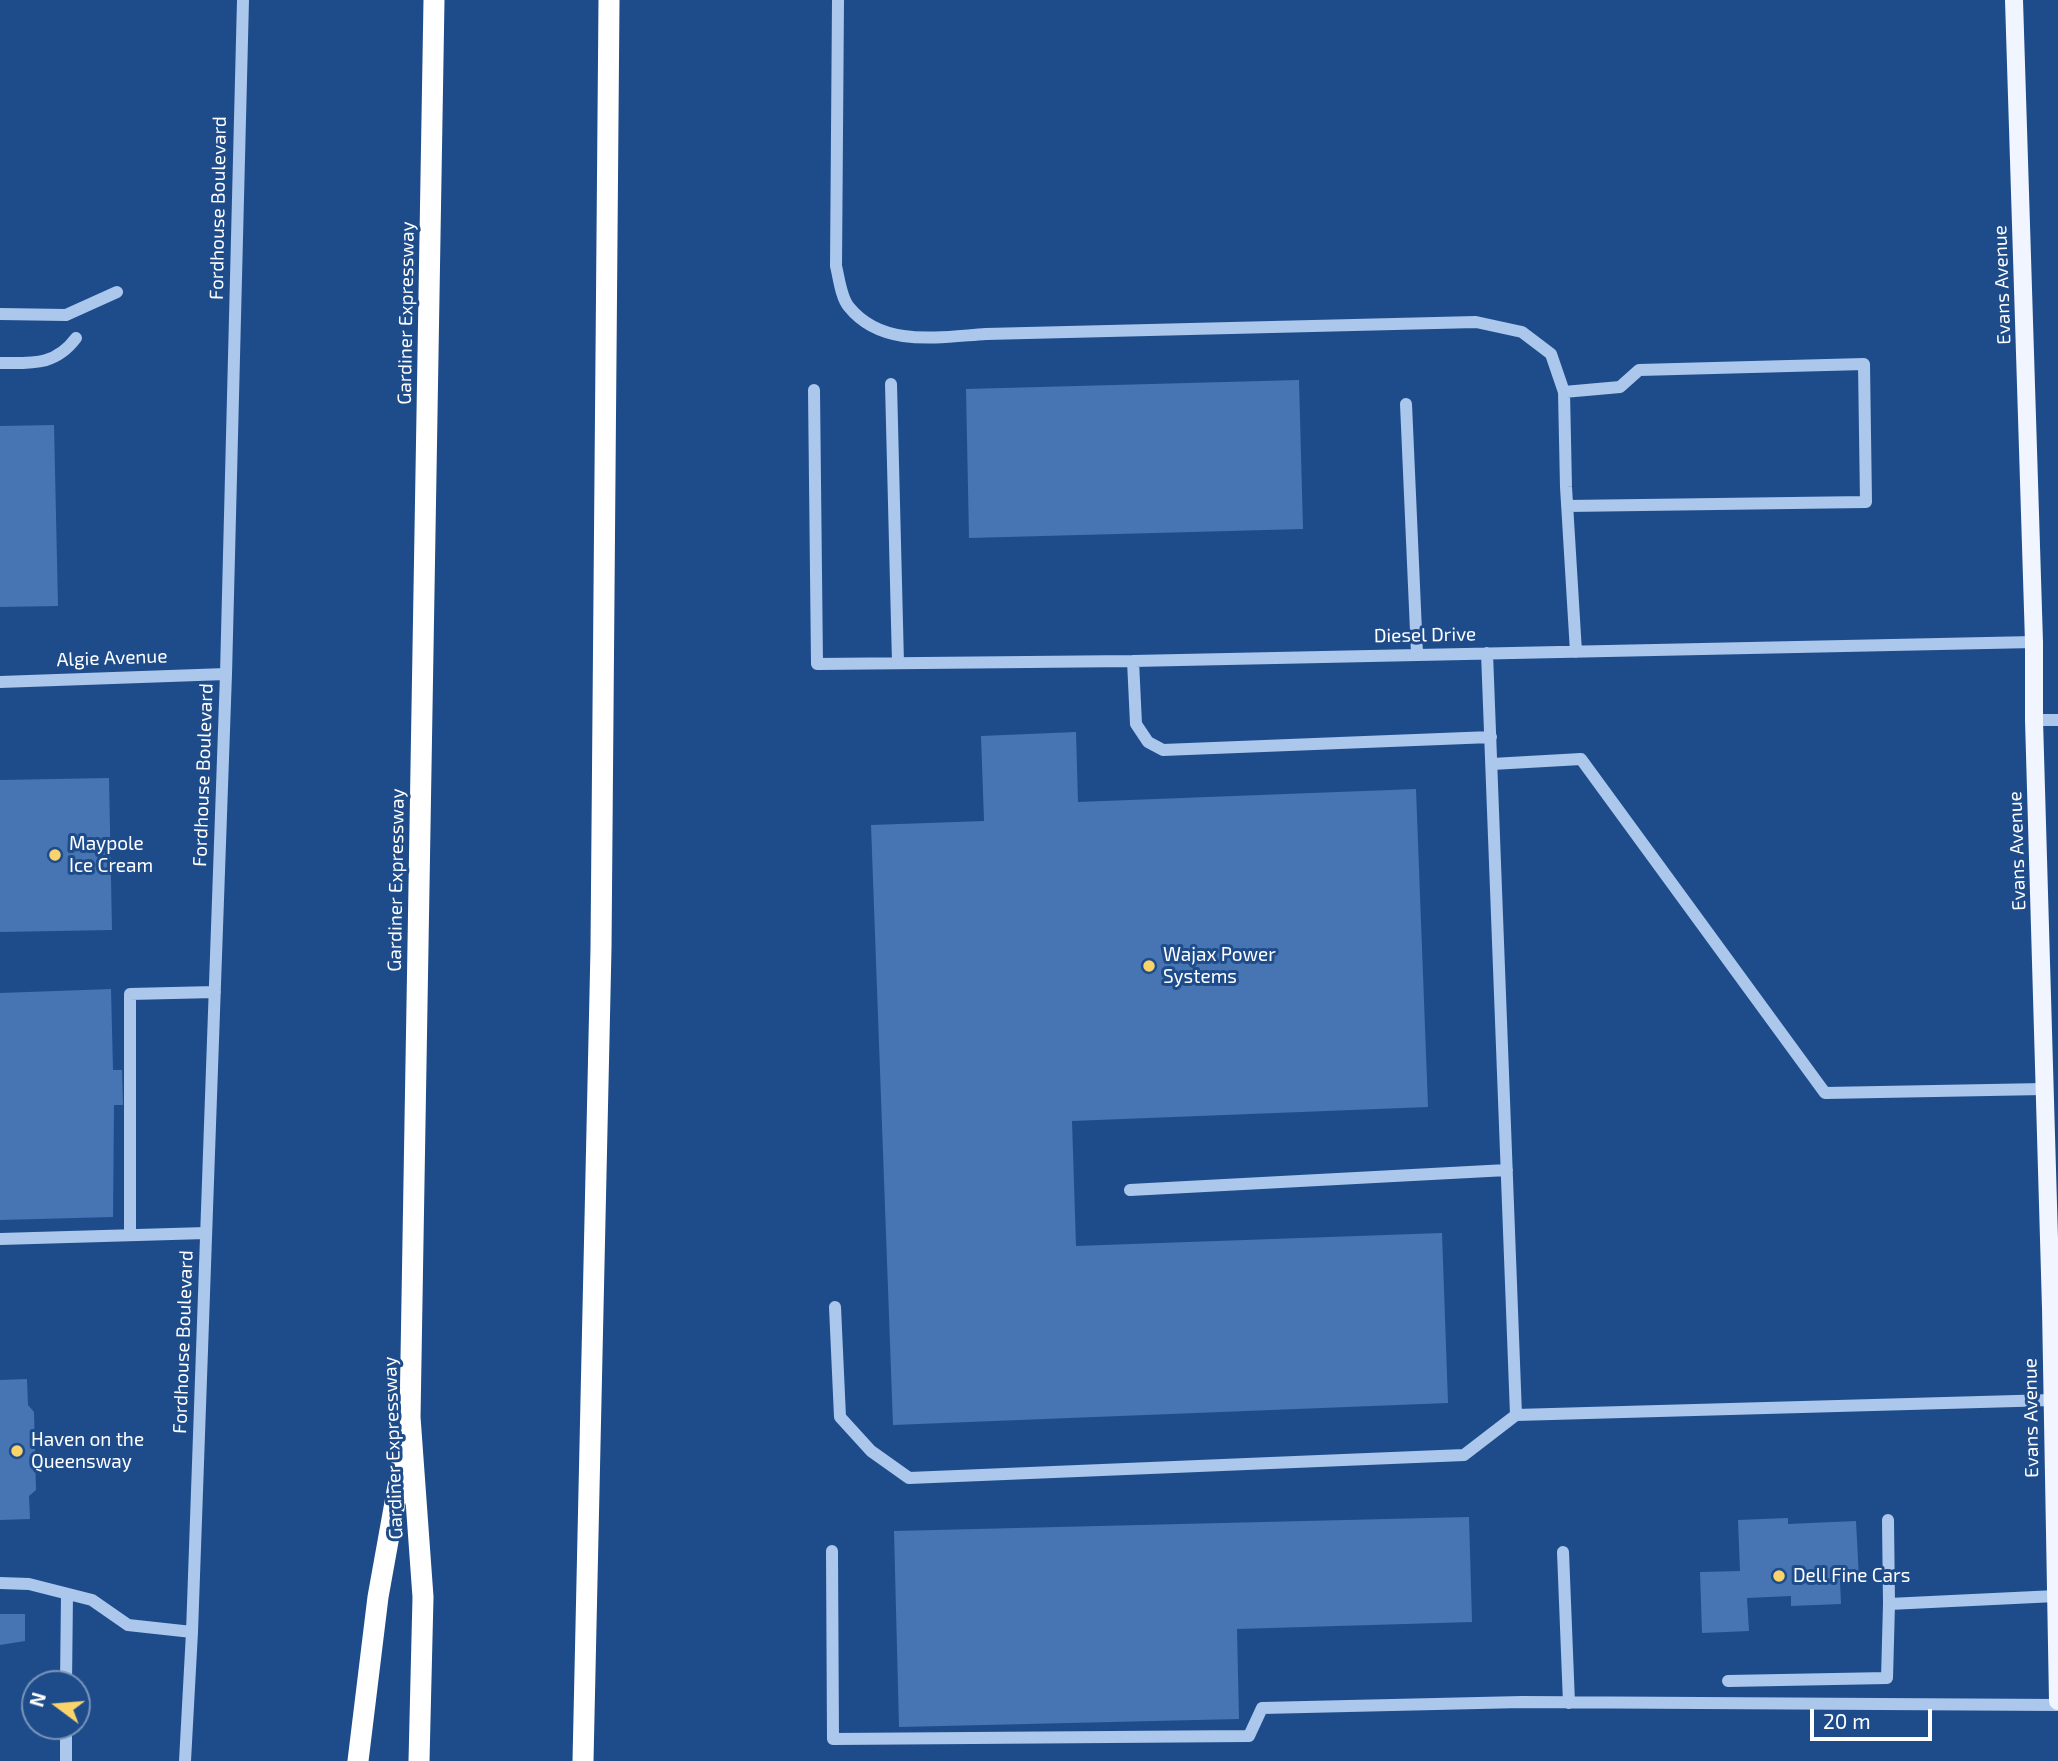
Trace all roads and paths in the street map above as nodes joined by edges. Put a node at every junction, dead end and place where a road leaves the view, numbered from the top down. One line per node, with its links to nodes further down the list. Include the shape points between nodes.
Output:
1 (243, 0): 21 (street, Fordhouse Boulevard)
2 (434, 0): 37 (highway, Gardiner Expressway)
3 (609, 0): 55 (highway, via 601,948)
4 (838, 0): 12 (street, via 836,266 847,306 873,329 912,338 1476,322 1522,332 1551,354)
5 (2014, 0): 15 (main road, Evans Avenue)
6 (117, 292): 7 (street, via 66,315)
7 (0, 314)
8 (76, 338): 9 (street, via 48,361)
9 (0, 363)
10 (891, 384): 20 (street)
11 (814, 390): 20 (street, Diesel Drive, via 817,664)
12 (1564, 392): 14 (street); 14 (street, via 1620,387 1639,370 1864,364 1866,502)
13 (1406, 404): 18 (street)
14 (1567, 506): 16 (street)
15 (2034, 642): 16 (street, Diesel Drive); 23 (main road, Evans Avenue)
16 (1576, 652): 17 (street, Diesel Drive)
17 (1487, 653): 18 (street, Diesel Drive); 25 (street)
18 (1416, 654): 19 (street, Diesel Drive)
19 (1133, 660): 20 (street, Diesel Drive); 25 (street, via 1136,724 1148,742 1163,750)
20 (898, 663)
21 (226, 674): 22 (street, Algie Avenue); 27 (street, Fordhouse Boulevard)
22 (0, 682)
23 (2034, 720): 24 (street); 28 (main road, Evans Avenue)
24 (2058, 720)
25 (1491, 737): 26 (street)
26 (1492, 764): 28 (street, via 1581,759 1825,1093); 29 (street)
27 (215, 992): 31 (street, Fordhouse Boulevard); 32 (street, via 130,994)
28 (2044, 1088): 35 (main road, Evans Avenue)
29 (1507, 1170): 30 (street); 36 (street)
30 (1130, 1190)
31 (206, 1234): 32 (street); 45 (street, Fordhouse Boulevard)
32 (130, 1236): 33 (street)
33 (0, 1239)
34 (835, 1307): 36 (street, via 839,1417 871,1451 909,1478 1464,1455)
35 (2054, 1389): 36 (street); 43 (main road, Evans Avenue)
36 (1516, 1415)
37 (410, 1418): 53 (highway, via 378,1597); 54 (highway, Gardiner Expressway, via 423,1597)
38 (1888, 1520): 44 (street)
39 (832, 1551): 48 (street, via 833,1739 1249,1736 1262,1708)
40 (1563, 1552): 48 (street)
41 (0, 1583): 42 (street, via 29,1584)
42 (67, 1594): 45 (street, via 92,1600 128,1625); 46 (street)
43 (2056, 1596): 44 (street); 49 (main road, Evans Avenue)
44 (1889, 1604): 47 (street, via 1887,1678)
45 (192, 1632): 52 (street, Fordhouse Boulevard)
46 (66, 1670)
47 (1728, 1681)
48 (1569, 1703): 49 (street)
49 (2058, 1703)
50 (66, 1740): 51 (street)
51 (66, 1761)
52 (186, 1761)
53 (358, 1761)
54 (419, 1761)
55 (583, 1761)

